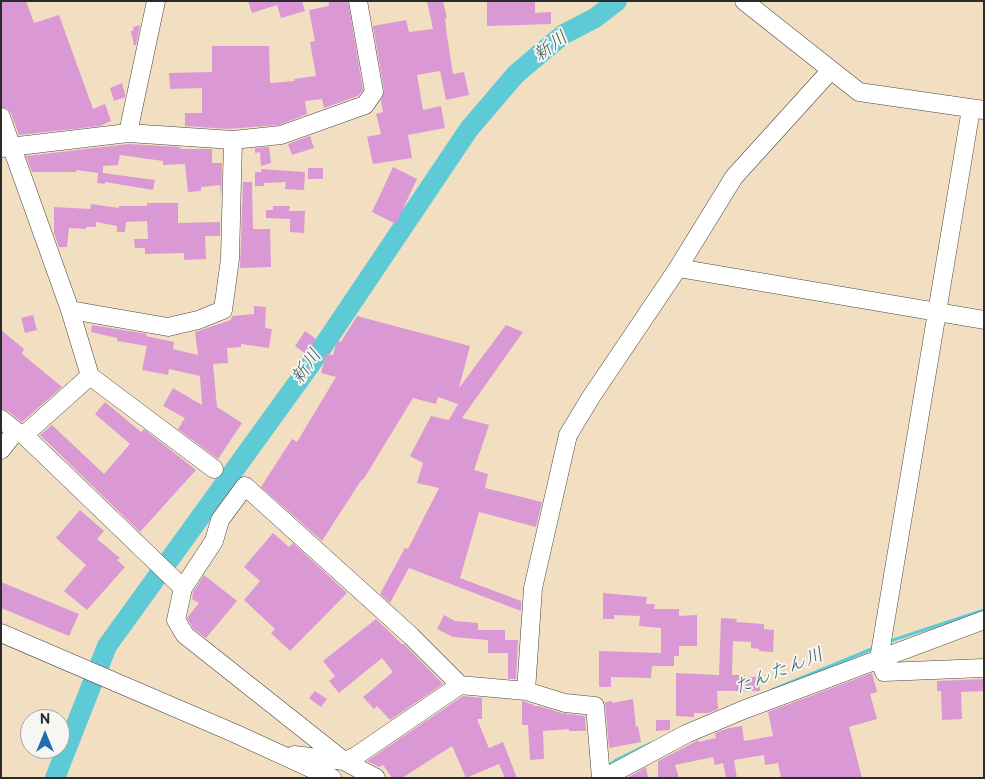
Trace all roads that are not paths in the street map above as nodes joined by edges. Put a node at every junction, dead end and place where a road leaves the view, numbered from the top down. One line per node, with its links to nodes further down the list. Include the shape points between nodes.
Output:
1 (156, 1): 7 (street)
2 (358, 1): 8 (street, via 374,92 365,105 281,135)
3 (744, 1): 4 (street)
4 (831, 70): 5 (street, via 859,92); 10 (street, via 734,177)
5 (977, 109): 12 (street)
6 (1, 117): 9 (street)
7 (128, 133): 8 (street); 9 (street)
8 (233, 140): 11 (street, via 230,259 223,310 168,327)
9 (7, 147): 11 (street)
10 (678, 268): 12 (street); 25 (street, via 568,435 533,588)
11 (70, 310): 14 (street)
12 (938, 312): 13 (street); 22 (street)
13 (984, 320)
14 (90, 376): 16 (street); 18 (street)
15 (1, 419): 16 (street)
16 (20, 433): 17 (street); 19 (street)
17 (1, 450)
18 (214, 469)
19 (183, 588): 24 (street, via 214,541 220,520 245,486 412,636); 27 (street, via 176,620 185,635)
20 (984, 620): 22 (street)
21 (1, 633): 26 (street)
22 (879, 659): 23 (street, via 884,672); 30 (street, via 686,734)
23 (984, 668)
24 (460, 684): 25 (street); 27 (street)
25 (526, 691): 30 (street, via 565,703 594,706)
26 (276, 753): 27 (street); 28 (street)
27 (344, 762): 29 (street)
28 (332, 778)
29 (376, 778)
30 (602, 778)

